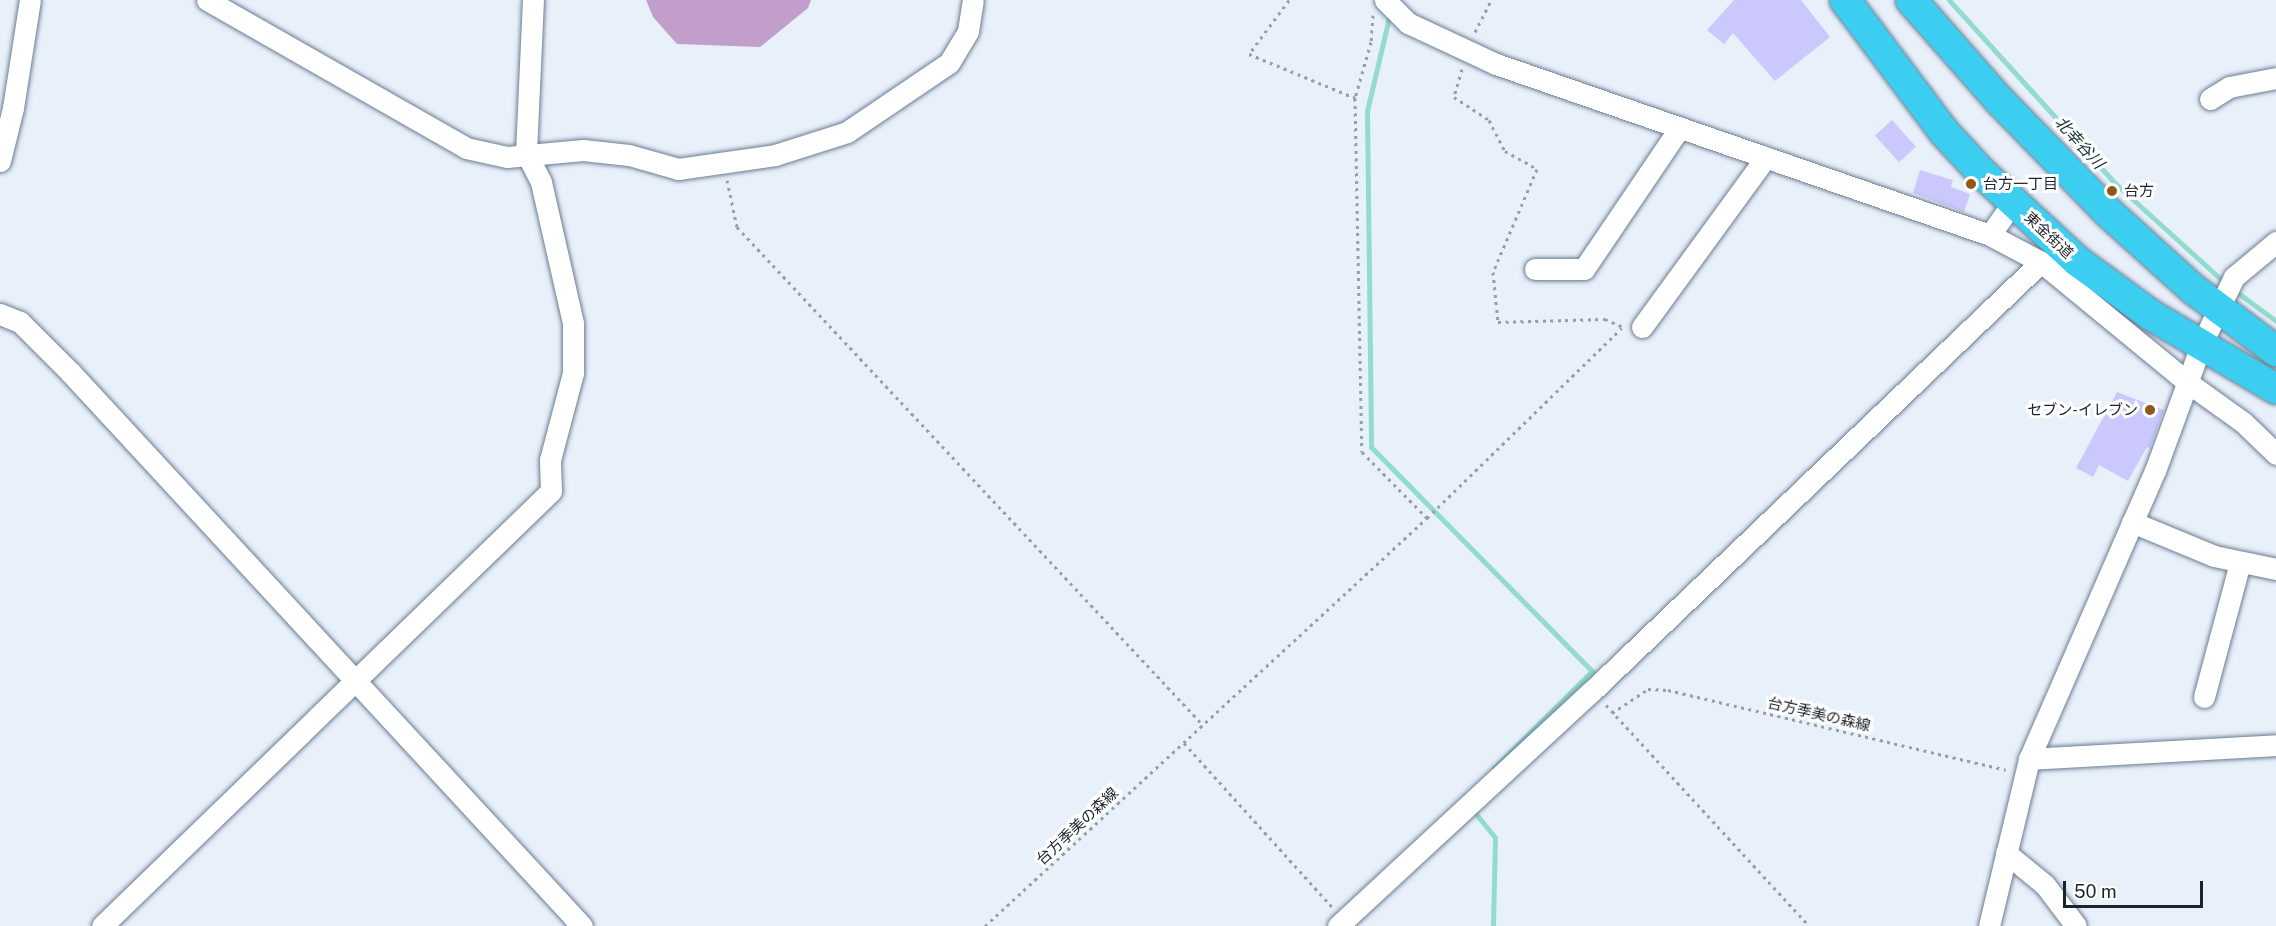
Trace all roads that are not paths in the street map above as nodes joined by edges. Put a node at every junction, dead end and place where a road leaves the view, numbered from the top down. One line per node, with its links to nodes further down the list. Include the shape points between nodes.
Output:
1 (30, 0): 13 (street, via 13,108)
2 (207, 0): 11 (street, via 466,148 507,157)
3 (533, 0): 11 (street)
4 (974, 0): 11 (street, via 968,31 949,63 848,132 813,145 678,169 629,155 583,150)
5 (1845, 0): 14 (highway, 東金街道, via 1944,132)
6 (1911, 0): 19 (highway, via 1998,99 2110,214)
7 (1379, 5): 10 (street, via 1467,51)
8 (2276, 78): 9 (street, via 2229,87)
9 (2210, 99)
10 (1680, 127): 12 (street); 18 (street, via 1584,269)
11 (526, 153): 30 (street, via 541,182 573,323 573,373 550,460 551,491)
12 (1766, 158): 15 (street); 21 (street)
13 (0, 161)
14 (2013, 202): 15 (street); 22 (highway, 東金街道, via 2111,288)
15 (1990, 235): 17 (street)
16 (2276, 242): 19 (street, via 2234,277)
17 (2041, 262): 24 (street); 35 (street, via 1592,691)
18 (1535, 269)
19 (2219, 308): 22 (street); 23 (highway)
20 (0, 314): 30 (street, via 20,322 70,372)
21 (1632, 327)
22 (2201, 345): 24 (street); 25 (highway, 東金街道)
23 (2276, 351)
24 (2187, 382): 26 (street, via 2244,423); 27 (street)
25 (2276, 389)
26 (2276, 454)
27 (2132, 522): 28 (street); 33 (street)
28 (2240, 563): 29 (street); 31 (street)
29 (2276, 569)
30 (356, 681): 36 (street); 37 (street)
31 (2204, 696)
32 (2276, 745): 33 (street)
33 (2027, 767): 34 (street)
34 (2006, 854): 38 (street); 39 (street, via 2045,885)
35 (1341, 923)
36 (102, 926)
37 (582, 926)
38 (1989, 926)
39 (2076, 926)

